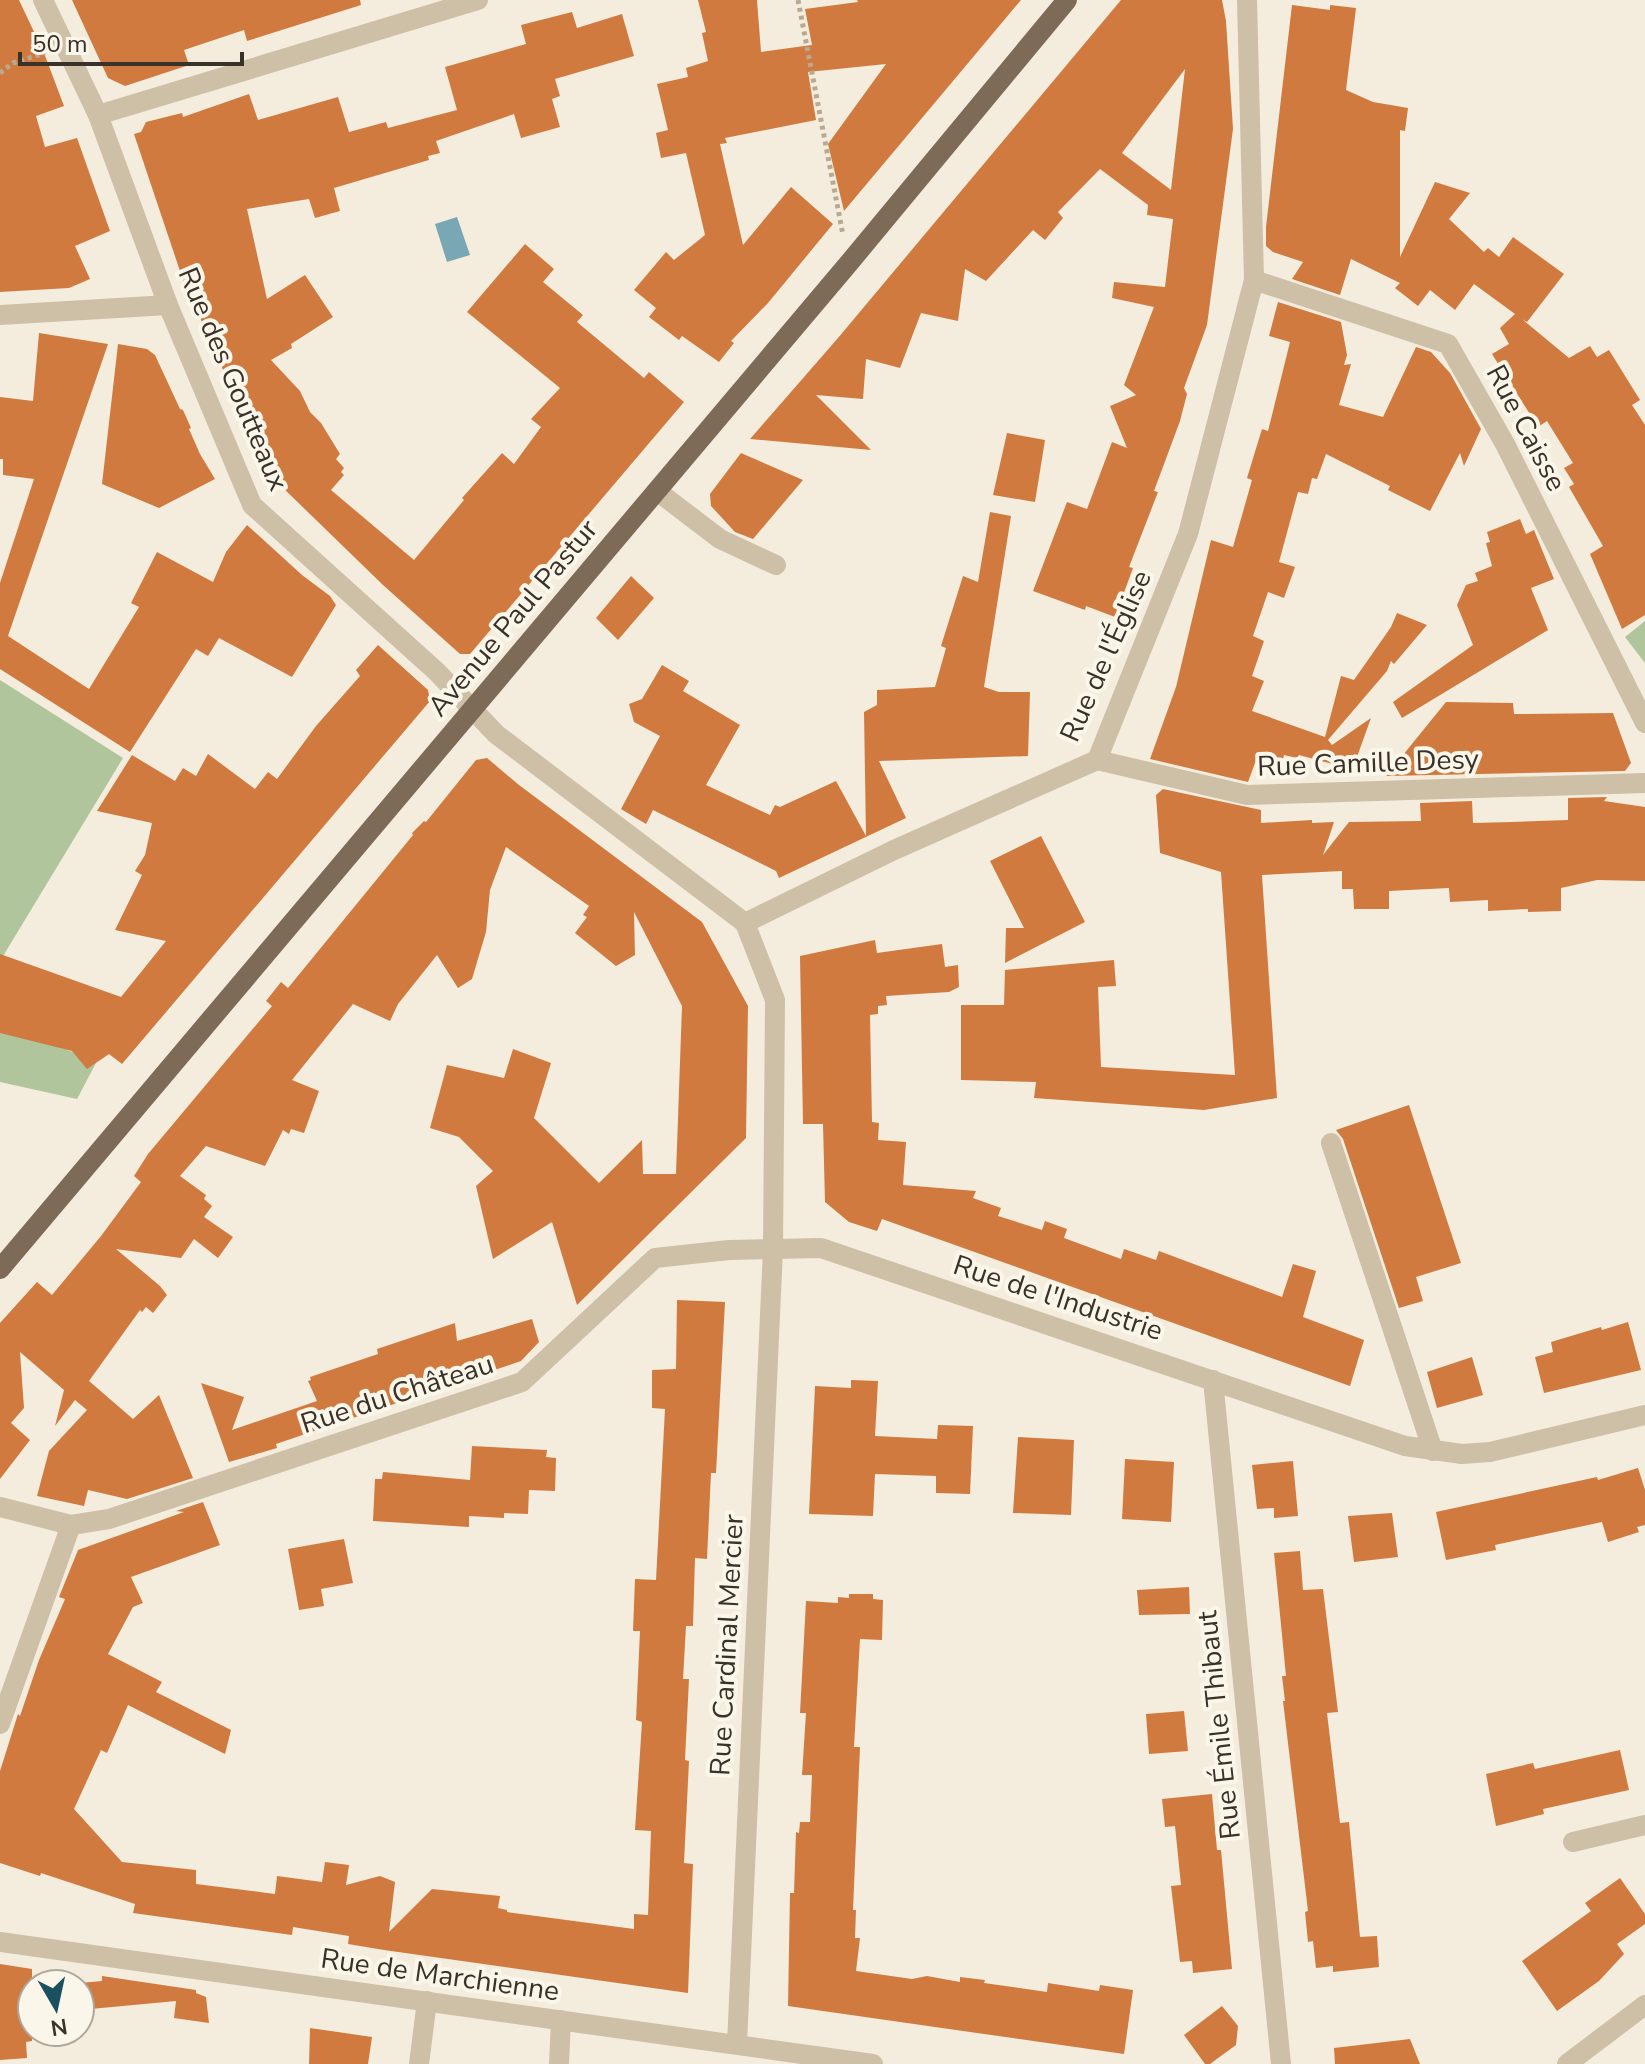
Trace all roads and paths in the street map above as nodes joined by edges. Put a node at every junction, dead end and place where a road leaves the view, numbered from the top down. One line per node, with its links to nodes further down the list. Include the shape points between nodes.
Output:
1 (43, 0): 6 (street, Rue des Goutteaux)
2 (478, 0): 8 (street)
3 (798, 0): 9 (path)
4 (1067, 0): 9 (main road, Avenue Paul Pastur)
5 (1247, 0): 10 (street, Rue de l'Église)
6 (65, 46): 7 (path, via 13,63); 8 (street, Rue des Goutteaux)
7 (0, 73)
8 (98, 115): 11 (street, Rue des Goutteaux)
9 (849, 263): 13 (main road, Avenue Paul Pastur)
10 (1254, 280): 16 (street, Rue Caisse, via 1448,344 1505,444); 17 (street, Rue de l'Église, via 1188,534)
11 (168, 305): 12 (street); 15 (street, Rue des Goutteaux, via 252,505)
12 (0, 315)
13 (657, 491): 14 (street, via 720,539); 15 (main road, Avenue Paul Pastur)
14 (776, 565)
15 (473, 709): 19 (street, via 496,734); 22 (main road, Avenue Paul Pastur)
16 (1645, 723)
17 (1097, 760): 18 (street, Rue Camille Desy, via 1247,795); 19 (street, Rue de l'Église)
18 (1645, 783)
19 (745, 923): 21 (street, via 775,1000)
20 (1331, 1143): 25 (street)
21 (773, 1249): 23 (street, Rue de l'Industrie, via 821,1248); 27 (street, Rue du Château, via 655,1258 522,1382 109,1519); 35 (street, Rue Cardinal Mercier)
22 (0, 1269)
23 (1213, 1380): 25 (street, Rue de l'Industrie); 39 (street, Rue Émile Thibaut)
24 (1645, 1415): 25 (street, Rue de l'Industrie, via 1490,1452)
25 (1433, 1451)
26 (0, 1507): 27 (street, Rue du Château)
27 (71, 1525): 28 (street)
28 (0, 1724)
29 (1645, 1825): 30 (street)
30 (1573, 1842)
31 (0, 1942): 32 (street, Rue de Marchienne)
32 (427, 2001): 34 (street, Rue de Marchienne); 36 (street)
33 (1645, 2005): 40 (street)
34 (561, 2020): 35 (street, Rue de Marchienne); 37 (street)
35 (737, 2044): 38 (street, Rue de Marchienne)
36 (419, 2064)
37 (559, 2064)
38 (873, 2064)
39 (1281, 2064)
40 (1567, 2064)

